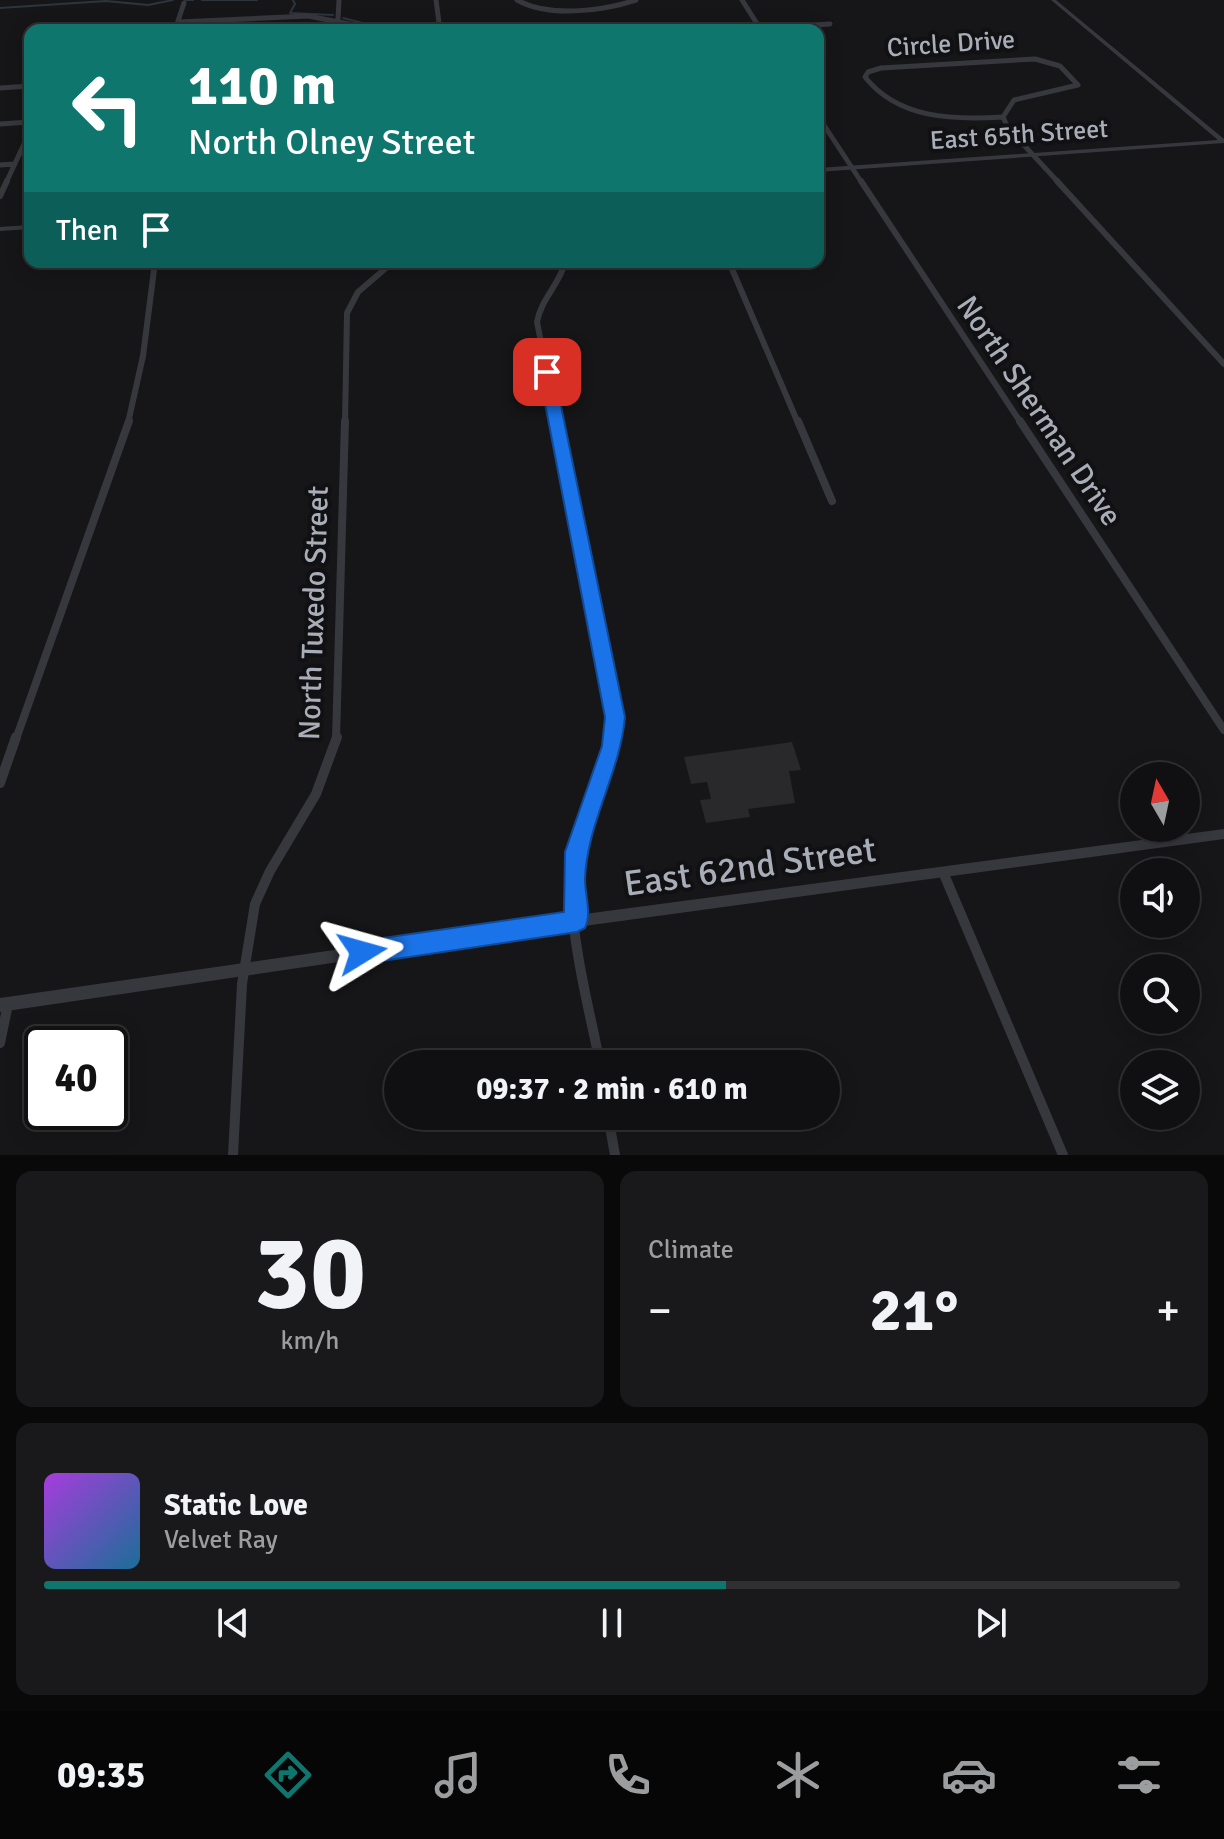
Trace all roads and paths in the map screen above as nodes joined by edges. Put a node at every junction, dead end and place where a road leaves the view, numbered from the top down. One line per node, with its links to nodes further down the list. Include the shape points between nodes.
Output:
1 (339, 0): 8 (street)
2 (436, 0): 11 (street)
3 (517, 0): 4 (street, via 543,9)
4 (636, 0)
5 (742, 0): 12 (street)
6 (1053, 0): 21 (street)
7 (184, 3): 9 (street)
8 (338, 19): 9 (street); 10 (street)
9 (178, 22)
10 (357, 24)
11 (439, 24)
12 (757, 24)
13 (824, 24): 14 (street)
14 (830, 24)
15 (24, 86): 16 (street)
16 (0, 88)
17 (1003, 117): 17 (street, Circle Drive, via 951,119 899,104 873,90 865,78 881,68 1038,60 1060,66 1078,85 1018,99); 23 (street)
18 (24, 122): 19 (street)
19 (0, 124)
20 (824, 127): 26 (street, North Sherman Drive)
21 (1223, 141): 23 (street, East 65th Street)
22 (24, 144): 24 (street)
23 (1032, 154): 26 (street, East 65th Street); 35 (street)
24 (15, 164): 25 (street); 28 (street)
25 (0, 165)
26 (852, 168): 27 (street, East 65th Street); 37 (street, North Sherman Drive)
27 (824, 170)
28 (0, 196)
29 (24, 227): 30 (street)
30 (0, 229)
31 (154, 268): 38 (street, via 130,419)
32 (386, 268): 42 (street, North Tuxedo Street, via 358,292 347,313 337,738 317,796 256,900)
33 (563, 268): 41 (street, via 540,306 537,324 615,717 612,746 576,852)
34 (732, 268): 36 (street)
35 (1224, 364)
36 (832, 501)
37 (1224, 730)
38 (0, 783)
39 (1224, 834): 40 (street, East 62nd Street)
40 (943, 872): 41 (street, East 62nd Street); 49 (street)
41 (577, 921): 42 (street, East 62nd Street); 45 (street)
42 (247, 969): 43 (street, East 62nd Street); 47 (street, North Tuxedo Street)
43 (4, 1004): 44 (street)
44 (0, 1043)
45 (598, 1050)
46 (611, 1130): 48 (street)
47 (233, 1155)
48 (615, 1155)
49 (1063, 1155)

